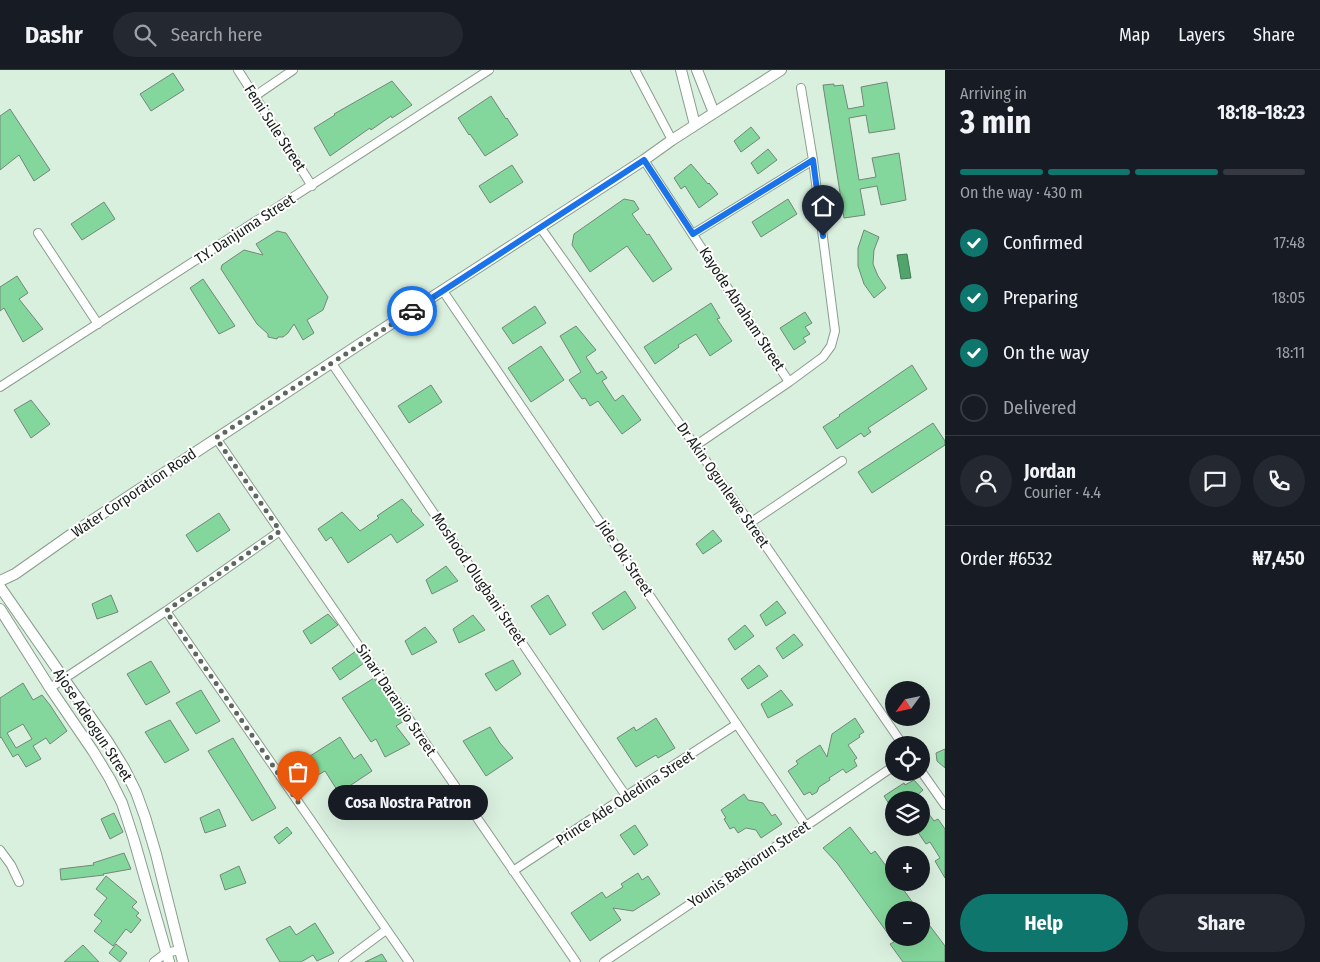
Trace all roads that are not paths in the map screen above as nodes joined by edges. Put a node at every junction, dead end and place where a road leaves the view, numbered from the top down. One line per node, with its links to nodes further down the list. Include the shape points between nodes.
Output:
1 (238, 70): 9 (street, Femi Sule Street)
2 (293, 70): 9 (street)
3 (489, 70): 15 (street, T.Y. Danjuma Street)
4 (635, 70): 12 (street)
5 (681, 70): 11 (street)
6 (697, 70): 10 (street)
7 (781, 70): 10 (street, Water Corporation Road)
8 (801, 88): 14 (street)
9 (255, 96): 15 (street, Femi Sule Street)
10 (714, 113): 11 (street, Water Corporation Road)
11 (695, 125): 12 (street, Water Corporation Road)
12 (672, 140): 13 (street, Water Corporation Road)
13 (644, 160): 16 (street, Water Corporation Road); 18 (street, Kayode Abraham Street)
14 (813, 160): 18 (street); 22 (street, via 835,331 831,346 823,357)
15 (312, 186): 20 (street, T.Y. Danjuma Street)
16 (540, 228): 19 (street, Water Corporation Road); 25 (street, Dr Akin Ogunlewe Street)
17 (38, 233): 20 (street)
18 (693, 234): 22 (street, Kayode Abraham Street)
19 (443, 291): 21 (street, Water Corporation Road); 36 (street, Jide Oki Street)
20 (98, 324): 23 (street, T.Y. Danjuma Street)
21 (331, 362): 24 (street, Water Corporation Road); 40 (street, Moshood Olugbani Street)
22 (789, 382): 25 (street)
23 (0, 387)
24 (216, 438): 28 (street, Sinari Daranijo Street); 29 (street, Water Corporation Road)
25 (695, 446): 27 (street, Dr Akin Ogunlewe Street)
26 (842, 461): 27 (street)
27 (750, 523): 37 (street, Dr Akin Ogunlewe Street)
28 (280, 531): 33 (street); 44 (street, Sinari Daranijo Street)
29 (15, 574): 30 (street); 31 (street)
30 (0, 581)
31 (1, 591): 34 (street, Ajose Adeogun Street)
32 (0, 609): 35 (street, Ajose Adeogun Street)
33 (166, 611): 34 (street); 46 (street)
34 (63, 679): 35 (street); 47 (street, Ajose Adeogun Street, via 108,742 136,792 156,854)
35 (50, 688): 48 (street, Ajose Adeogun Street, via 97,757 122,803)
36 (737, 724): 40 (street, Prince Ade Odedina Street); 42 (street, Jide Oki Street)
37 (897, 736)
38 (885, 772): 42 (street, Younis Bashorun Street)
39 (928, 781): 41 (street)
40 (626, 796): 44 (street, Prince Ade Odedina Street)
41 (945, 805)
42 (806, 826): 54 (street, Younis Bashorun Street)
43 (0, 850): 45 (street)
44 (513, 871): 53 (street, Sinari Daranijo Street)
45 (19, 882)
46 (386, 930): 51 (street); 52 (street)
47 (180, 950): 48 (street); 50 (street, Ajose Adeogun Street)
48 (167, 958): 49 (street)
49 (154, 962)
50 (183, 962)
51 (343, 962)
52 (409, 962)
53 (576, 962)
54 (604, 962)

